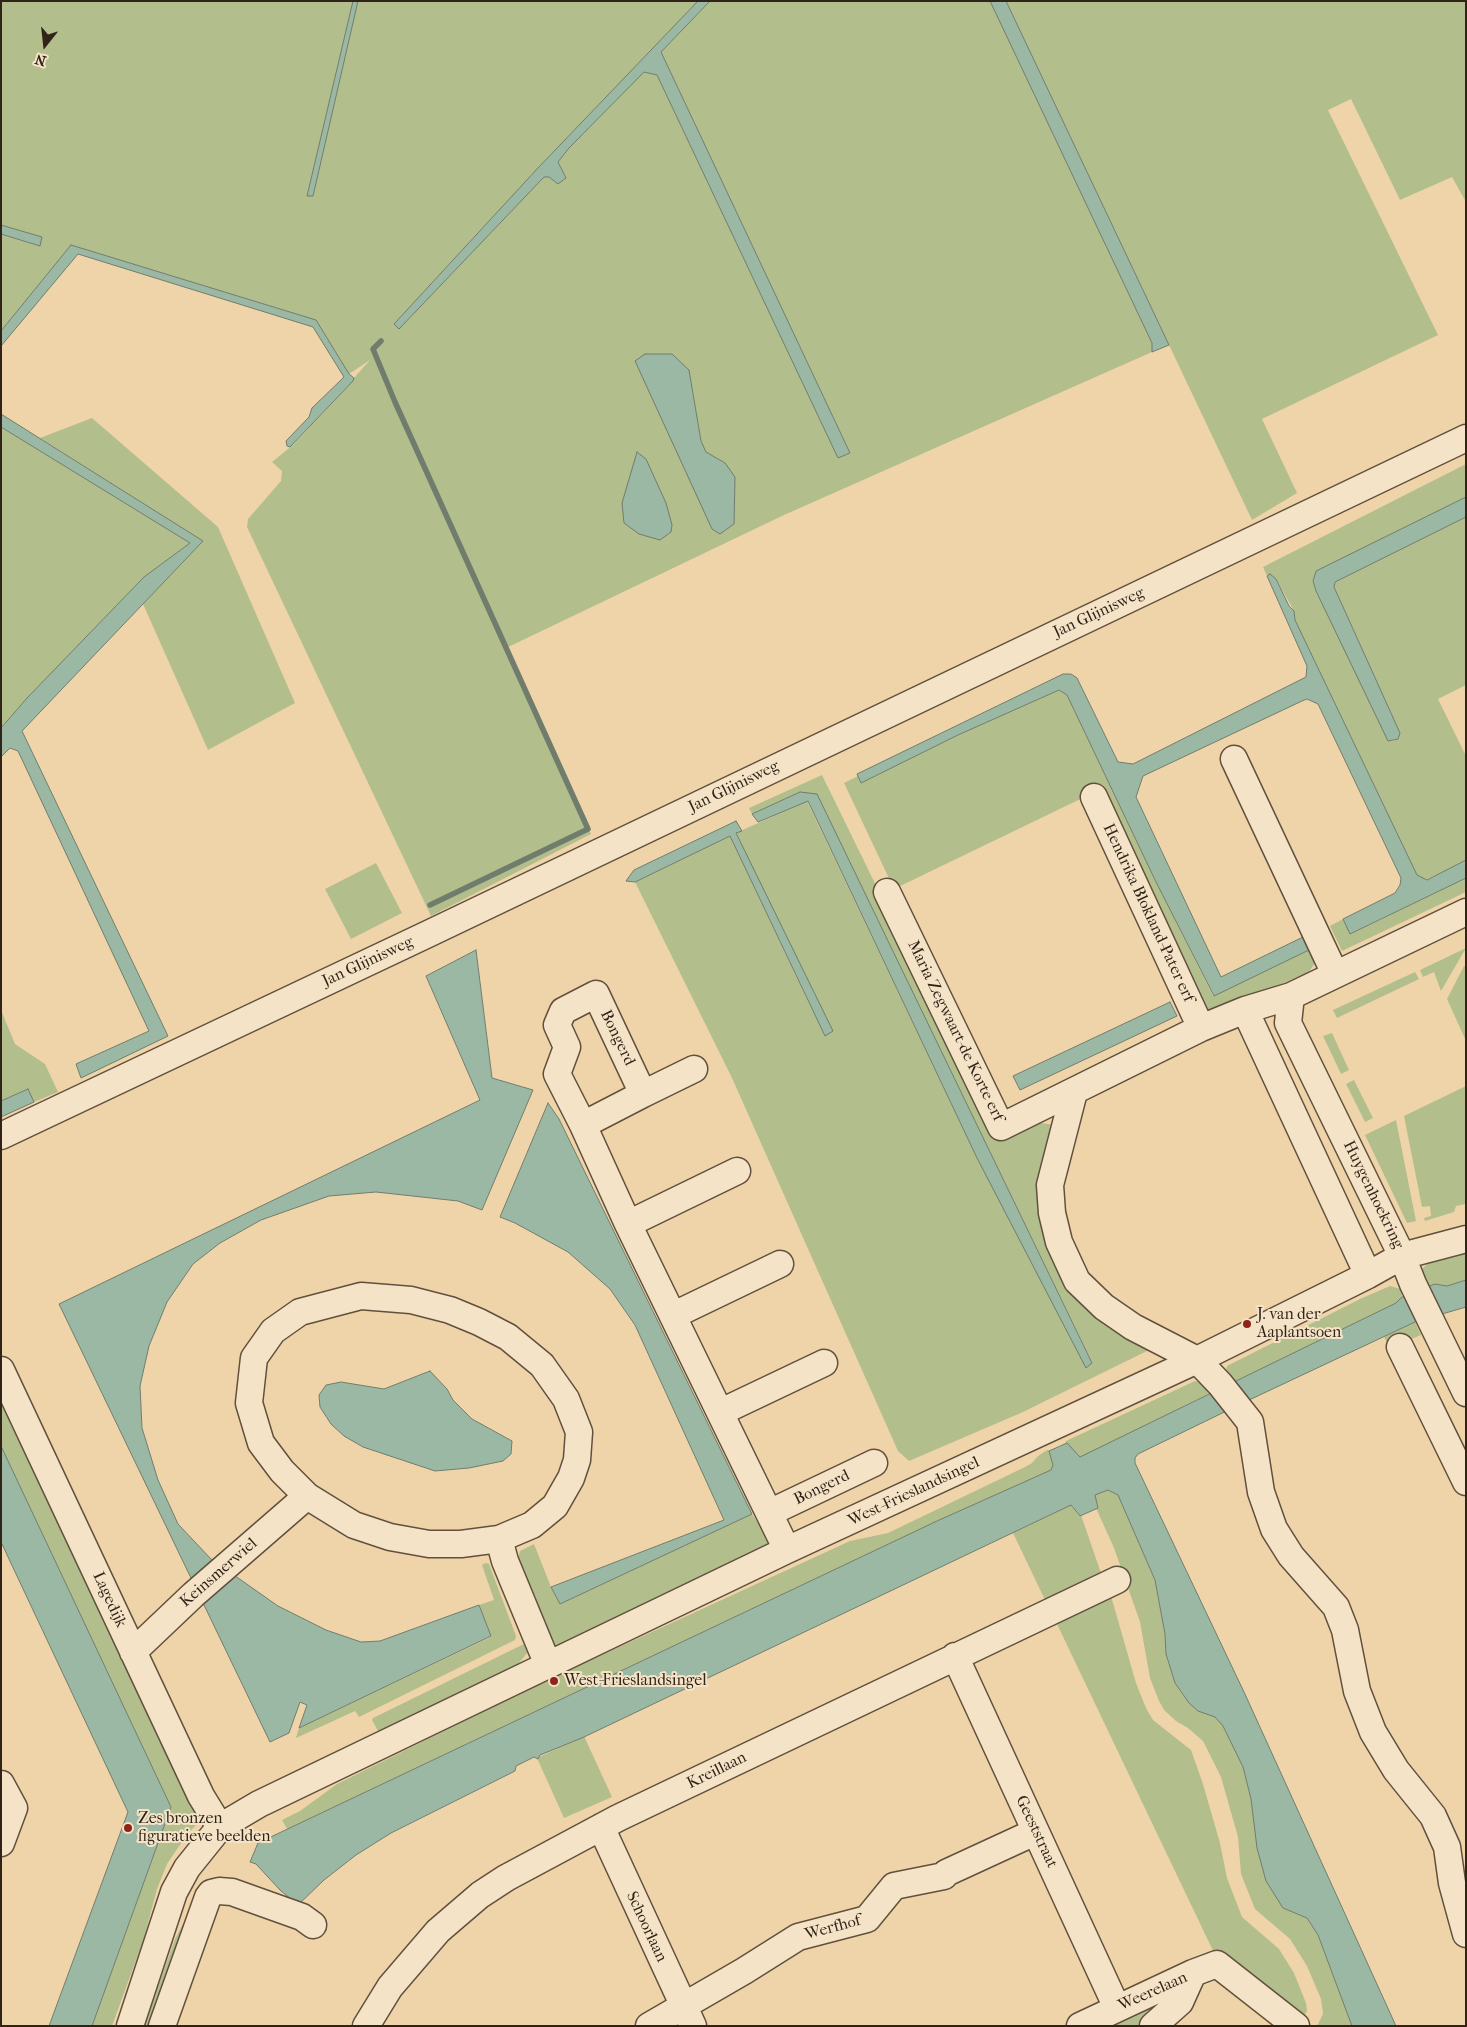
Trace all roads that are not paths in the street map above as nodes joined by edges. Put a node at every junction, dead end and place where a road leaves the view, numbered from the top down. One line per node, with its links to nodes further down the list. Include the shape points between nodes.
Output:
1 (1466, 438): 14 (street, Jan Glijnisweg)
2 (1234, 760): 6 (street)
3 (1094, 797): 9 (street, Hendrika Blokland-Pater erf)
4 (887, 892): 11 (street, Maria Zegwaart-de Korte erf, via 1001,1127)
5 (1466, 912): 6 (street)
6 (1335, 974): 7 (street)
7 (1291, 996): 8 (street); 18 (street, Huygenhoekring, via 1288,1023)
8 (1245, 1010): 9 (street); 20 (street)
9 (1201, 1028): 11 (street)
10 (694, 1069): 12 (street)
11 (1074, 1092): 23 (street, via 1050,1186 1052,1213 1066,1258 1077,1281 1104,1307 1133,1327)
12 (643, 1094): 13 (street); 13 (street, Bongerd, via 596,994 563,1011 557,1025 567,1047 557,1074)
13 (583, 1125): 16 (street, Bongerd)
14 (1, 1136)
15 (737, 1171): 16 (street)
16 (628, 1224): 21 (street, Bongerd)
17 (1466, 1239): 18 (street, West-Frieslandsingel)
18 (1402, 1256): 20 (street, West-Frieslandsingel); 26 (street, Huygenhoekring)
19 (780, 1264): 21 (street)
20 (1368, 1275): 23 (street, West-Frieslandsingel)
21 (674, 1315): 28 (street, Bongerd)
22 (1400, 1347): 27 (street)
23 (1197, 1360): 34 (street, West-Frieslandsingel); 45 (street, via 1250,1422 1261,1492 1274,1529 1291,1556 1336,1607 1345,1630 1357,1691 1373,1732 1396,1770 1433,1816 1447,1847 1452,1883)
24 (824, 1363): 28 (street)
25 (1, 1370): 36 (street, Lagedijk)
26 (1466, 1394): 27 (street, Huygenhoekring)
27 (1431, 1409): 30 (street)
28 (720, 1412): 32 (street, Bongerd)
29 (874, 1463): 32 (street, Bongerd)
30 (1466, 1482)
31 (307, 1496): 33 (street, via 354,1525 390,1536 431,1544); 33 (street, via 282,1471 262,1443 249,1403 254,1358 273,1331 300,1312 361,1296 411,1300 450,1310 508,1337 542,1365 566,1399 579,1432 578,1460 555,1506 532,1525); 36 (street, Keinsmerwiel, via 225,1566)
32 (770, 1513): 34 (street, Bongerd)
33 (499, 1539): 38 (street)
34 (787, 1550): 38 (street, West-Frieslandsingel)
35 (1117, 1580): 37 (street, Kreillaan)
36 (133, 1652): 40 (street, Lagedijk, via 201,1796)
37 (956, 1656): 41 (street, Kreillaan); 42 (street, Geeststraat)
38 (548, 1665): 40 (street, West-Frieslandsingel, via 259,1804)
39 (1, 1784): 43 (street, via 14,1808)
40 (220, 1827): 49 (street, West-Frieslandsingel, via 187,1868 174,1892)
41 (601, 1827): 48 (street, Schoorlaan); 51 (street, Kreillaan, via 480,1895 445,1925 396,1980)
42 (1035, 1832): 47 (street, Geeststraat); 48 (street, Werfhof, via 944,1876 894,1886 867,1919 798,1937 744,1971)
43 (1, 1843)
44 (313, 1925): 50 (street, via 232,1892 211,1893)
45 (1466, 1934)
46 (1193, 1973): 47 (street, Weerelaan); 54 (street, Weerelaan, via 1180,2002); 55 (street, via 1217,1964)
47 (1117, 2008): 53 (street, Weerelaan)
48 (688, 2016): 52 (street, Werfhof)
49 (130, 2026)
50 (162, 2026)
51 (366, 2026)
52 (649, 2026)
53 (1080, 2026)
54 (1154, 2026)
55 (1296, 2026)

